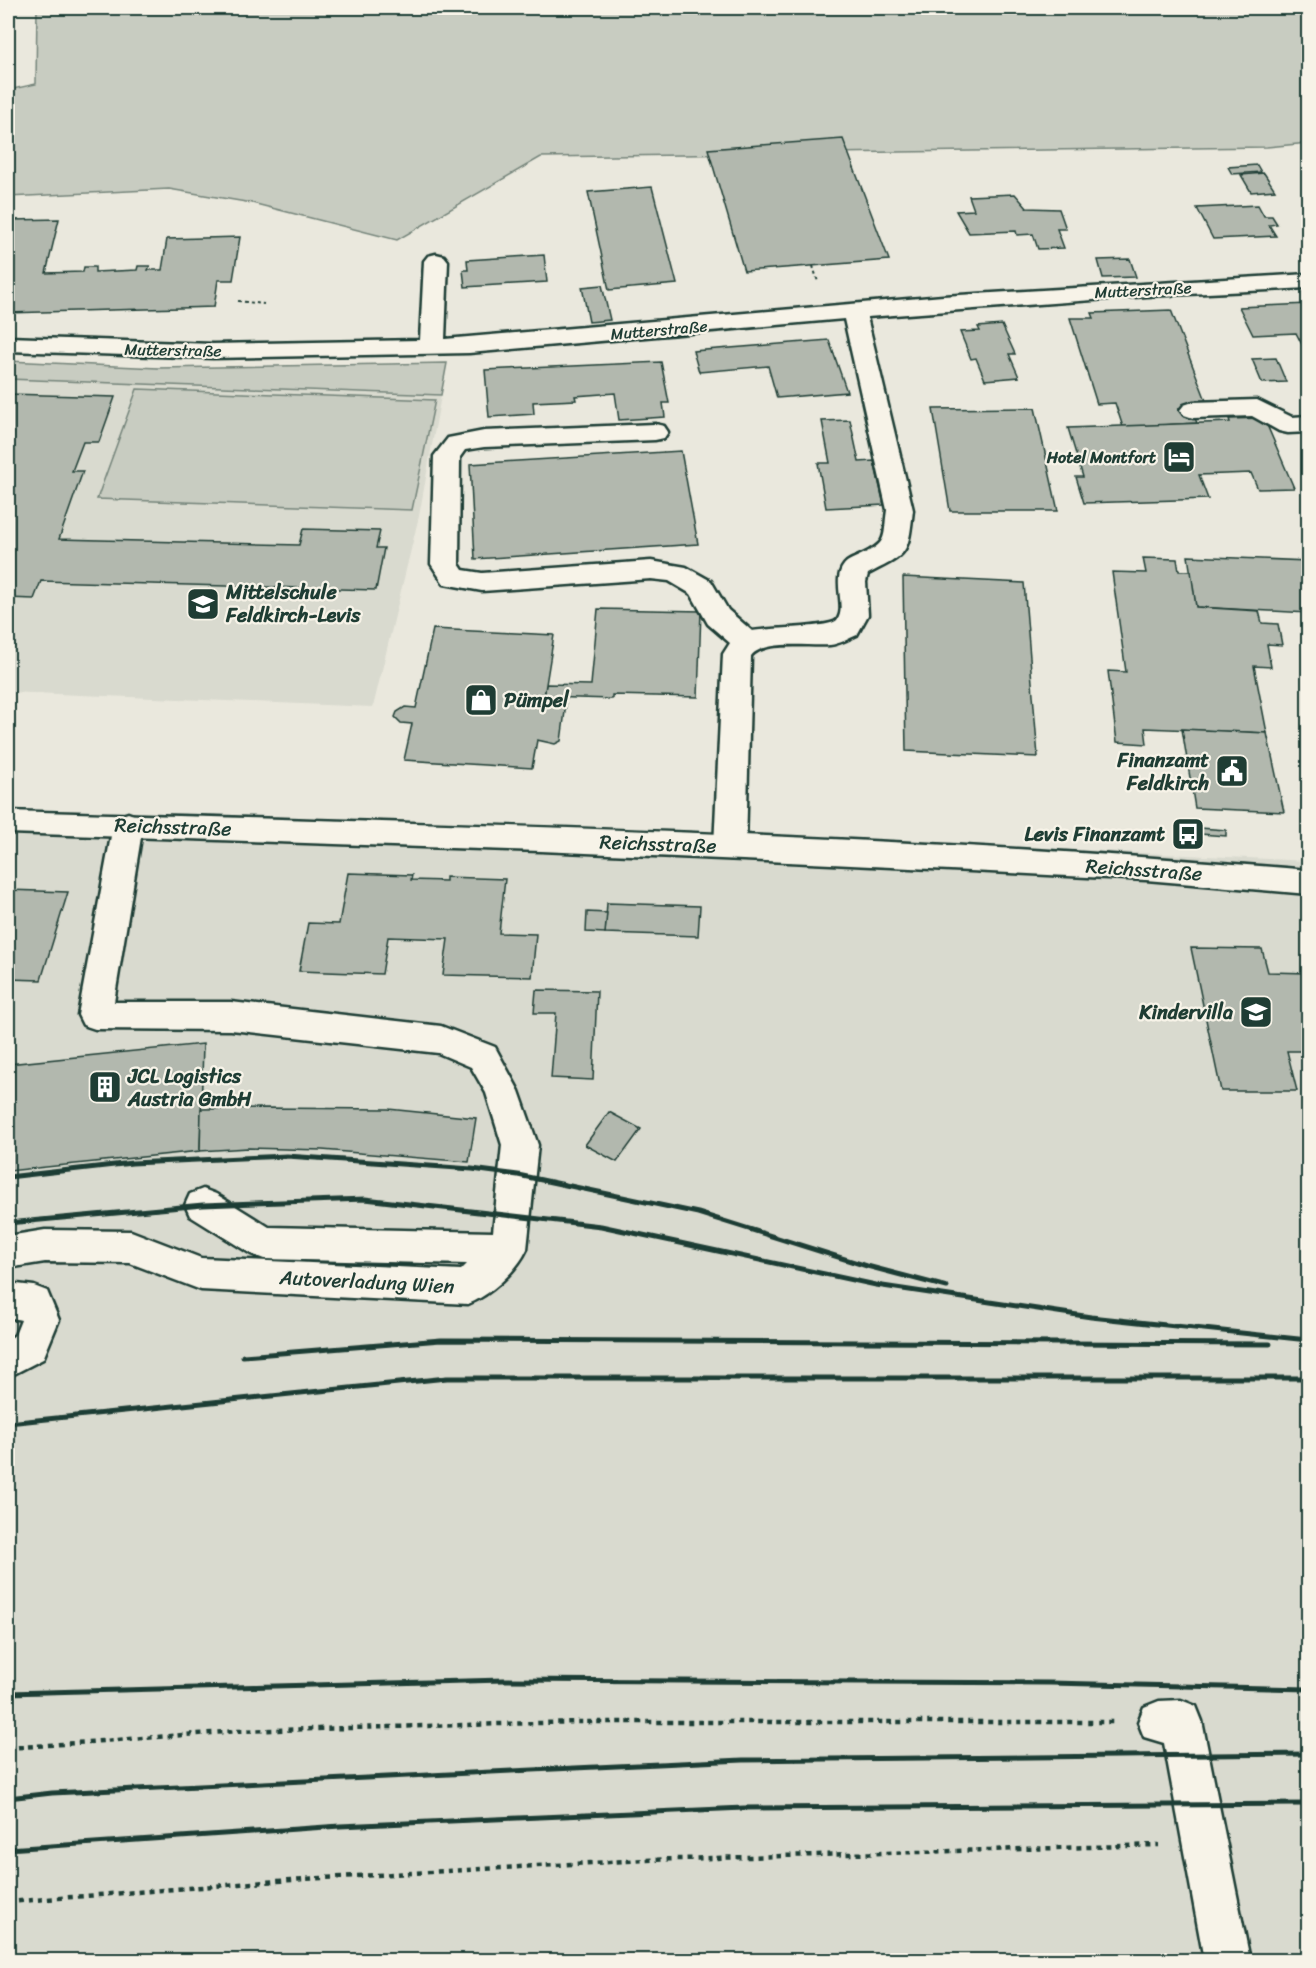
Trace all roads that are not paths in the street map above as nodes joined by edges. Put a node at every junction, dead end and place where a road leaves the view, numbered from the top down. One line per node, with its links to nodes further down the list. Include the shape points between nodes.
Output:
1 (436, 261): 5 (street)
2 (1308, 281): 3 (street, Mutterstraße, via 1147,288)
3 (854, 311): 5 (street, Mutterstraße); 9 (street, via 900,510 896,540 890,552 856,569 852,582 854,615 847,628 831,635)
4 (8, 344): 5 (street, Mutterstraße, via 213,351)
5 (432, 347)
6 (1193, 410): 7 (street, via 1257,408 1288,425)
7 (1308, 424)
8 (655, 432): 9 (street, via 484,439 457,444 447,456 445,564 454,578 482,582 651,570 676,573 700,588 718,617)
9 (747, 642): 12 (street, via 737,654)
10 (8, 822): 11 (street, Reichsstraße)
11 (128, 825): 12 (street, Reichsstraße); 15 (street, via 95,1015 231,1016 441,1040 483,1057 502,1091 520,1145)
12 (730, 847): 13 (street, Reichsstraße, via 1146,868)
13 (1308, 882)
14 (203, 1205): 15 (street, Autoverladung Wien, via 264,1243)
15 (509, 1249): 16 (street, Autoverladung Wien, via 468,1287 201,1274 131,1247 45,1246)
16 (8, 1252)
17 (8, 1300): 18 (street, via 34,1303 40,1320 30,1347)
18 (8, 1359)
19 (1159, 1722): 20 (street, via 1181,1721 1192,1844)
20 (1227, 1960)

